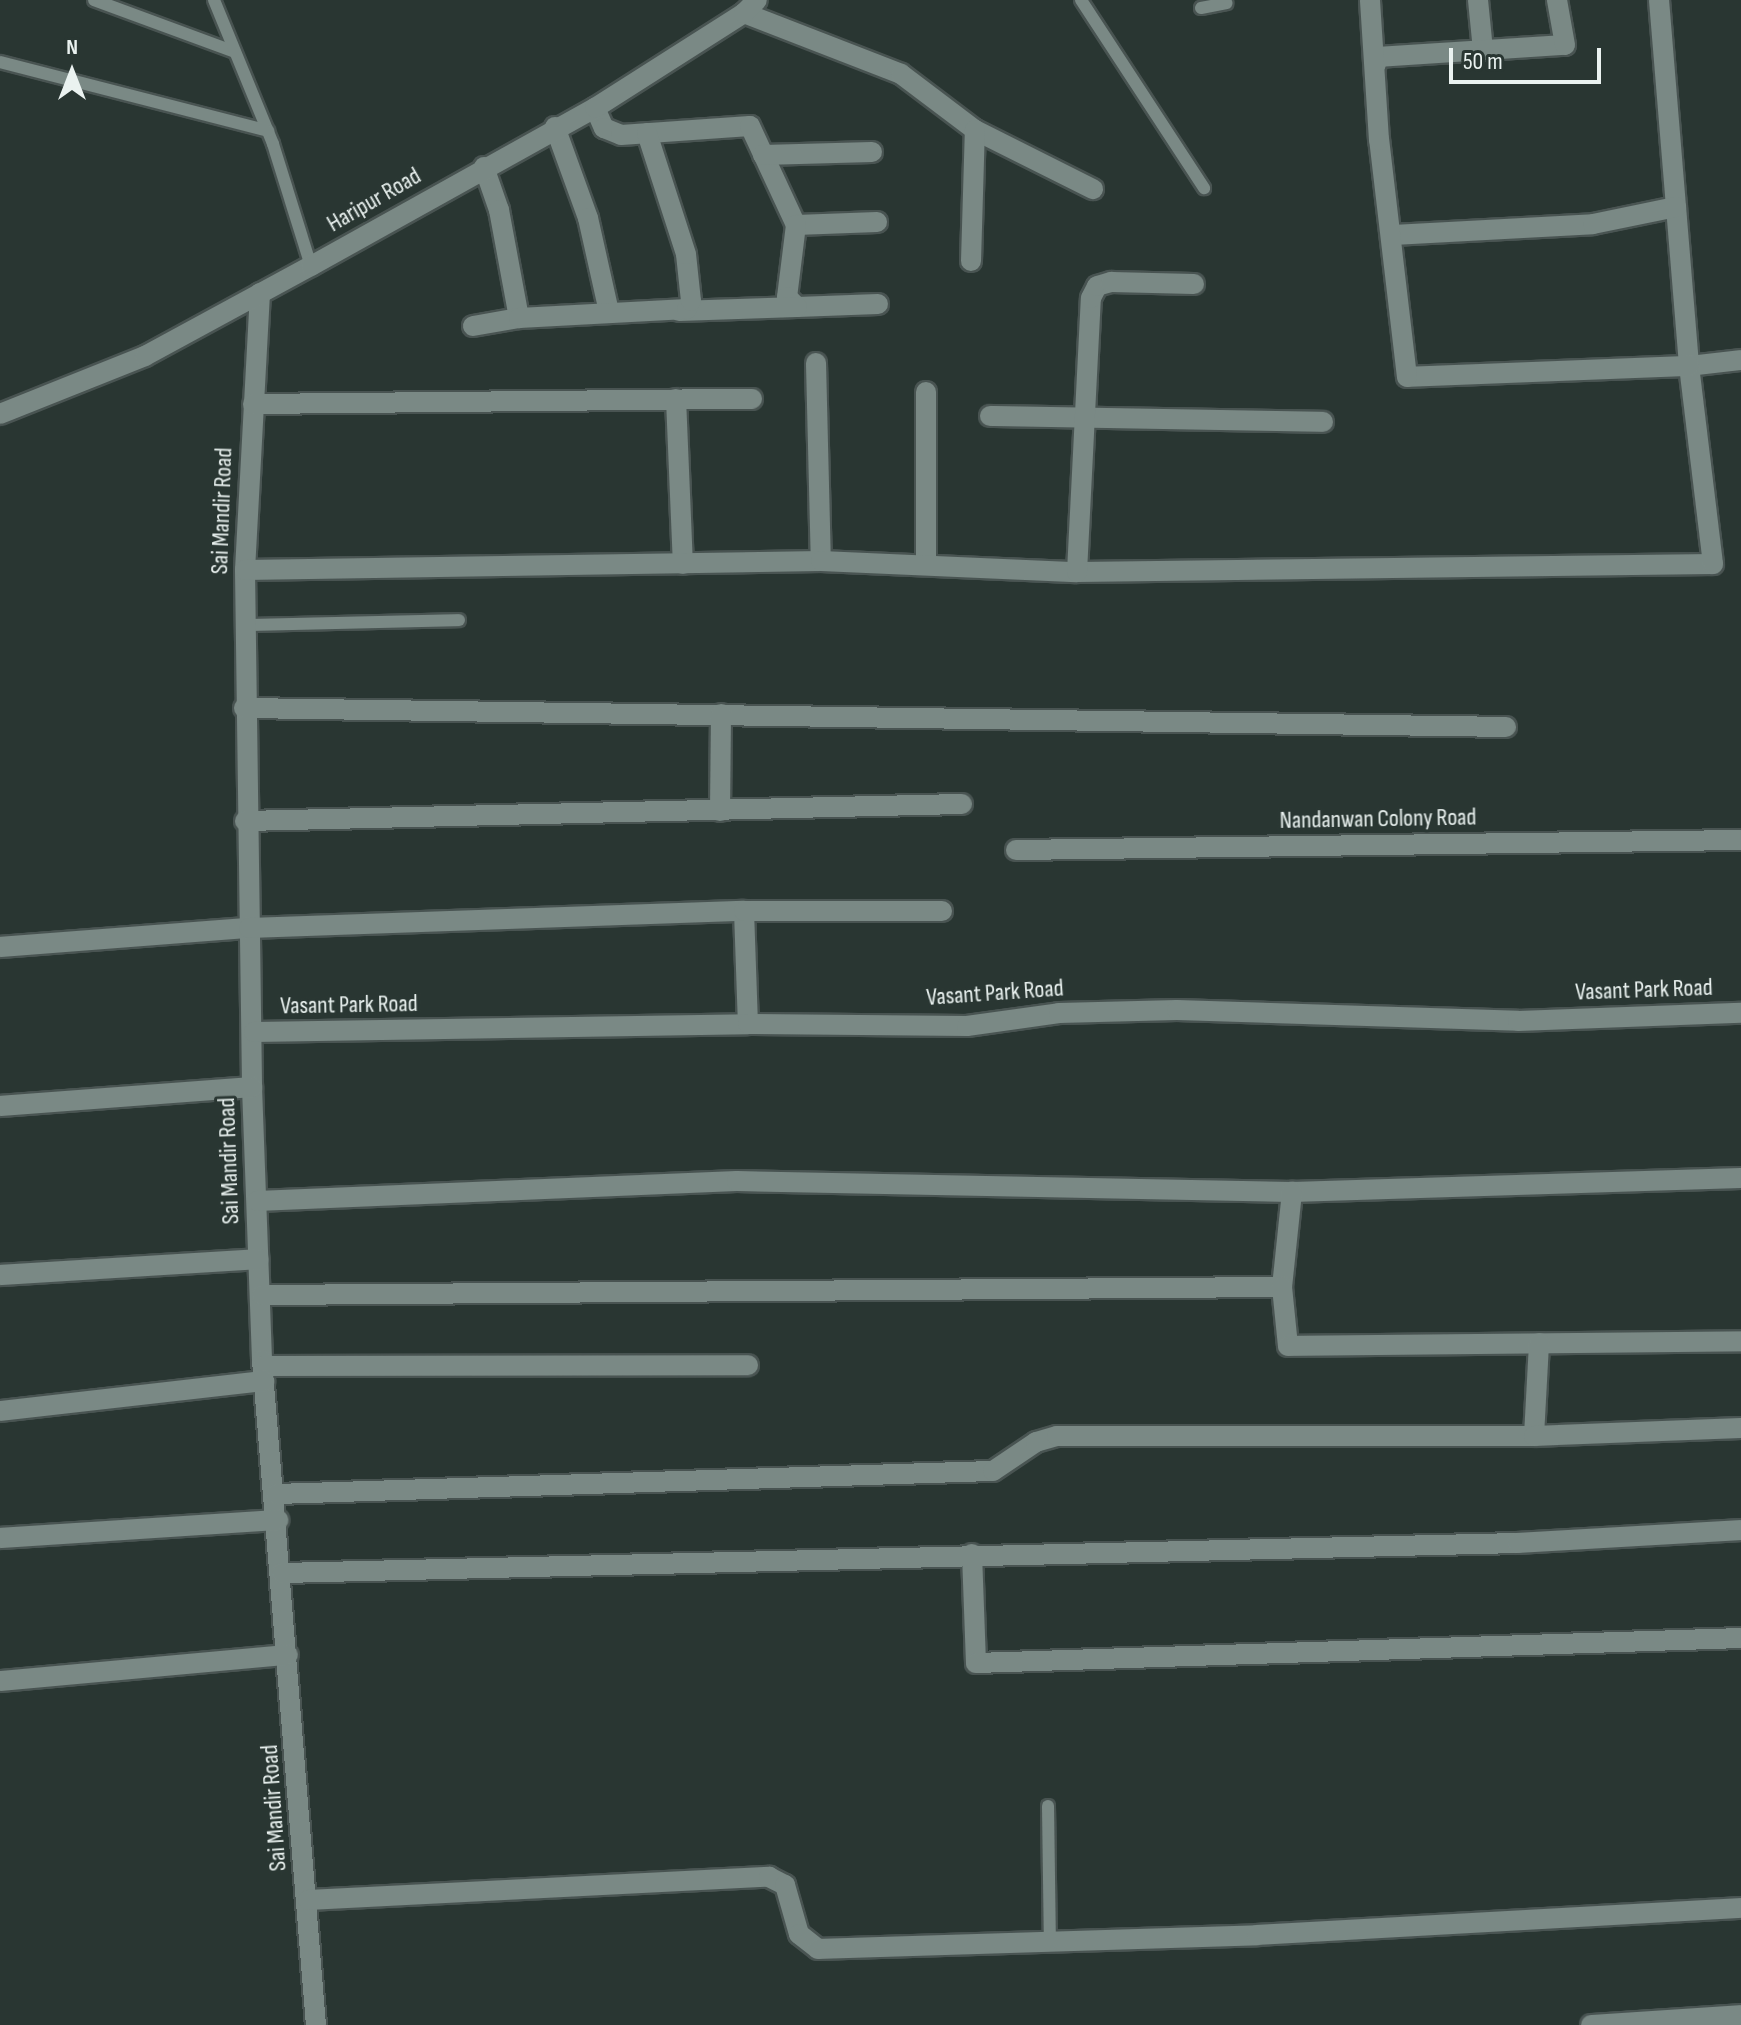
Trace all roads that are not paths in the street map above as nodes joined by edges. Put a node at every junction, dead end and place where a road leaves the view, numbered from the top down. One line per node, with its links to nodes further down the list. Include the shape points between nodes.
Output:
1 (94, 0): 12 (lane)
2 (214, 0): 12 (lane)
3 (1081, 0): 23 (lane)
4 (1370, 0): 14 (street)
5 (1478, 0): 11 (street)
6 (1557, 0): 11 (street, via 1565,45)
7 (1659, 0): 25 (street)
8 (1231, 1): 10 (lane)
9 (751, 7): 15 (street, Haripur Road); 17 (street, via 901,74)
10 (1201, 8)
11 (1483, 50): 14 (street, via 1377,57)
12 (235, 52): 18 (lane)
13 (0, 62): 18 (lane)
14 (1376, 64): 28 (street, via 1379,140)
15 (595, 108): 16 (street, Haripur Road); 19 (street, via 611,133)
16 (555, 127): 22 (street, Haripur Road); 36 (street, via 588,218)
17 (975, 130): 24 (street); 29 (street)
18 (268, 131): 30 (lane)
19 (647, 133): 21 (street, via 750,126); 35 (street, via 686,254 691,301)
20 (872, 152): 21 (street)
21 (763, 155): 27 (street)
22 (484, 167): 30 (street, Haripur Road); 37 (street, via 499,210)
23 (1204, 188)
24 (1093, 189)
25 (1676, 207): 28 (street, via 1593,224); 41 (street)
26 (877, 222): 27 (street)
27 (796, 225): 34 (street, via 787,297)
28 (1393, 235): 41 (street, via 1407,377)
29 (971, 261)
30 (311, 266): 32 (street, Haripur Road)
31 (1194, 284): 48 (street, via 1097,286 1091,298)
32 (260, 293): 45 (street, Sai Mandir Road); 46 (street, Haripur Road, via 145,356)
33 (878, 304): 34 (street)
34 (797, 307): 35 (street)
35 (679, 311): 36 (street)
36 (609, 312): 37 (street)
37 (519, 318): 38 (street)
38 (473, 326)
39 (1741, 360): 41 (street)
40 (816, 363): 50 (street)
41 (1689, 366): 54 (street, via 1713,564)
42 (926, 392): 51 (street)
43 (676, 399): 44 (street); 45 (street); 52 (street)
44 (752, 399)
45 (253, 404): 53 (street, Sai Mandir Road)
46 (0, 414)
47 (990, 416): 48 (street)
48 (1081, 416): 49 (street); 54 (street)
49 (1323, 422)
50 (821, 561): 51 (street); 52 (street)
51 (926, 563): 54 (street)
52 (683, 564): 53 (street)
53 (245, 570): 56 (street, Sai Mandir Road)
54 (1077, 572)
55 (459, 620): 56 (lane)
56 (245, 625): 57 (street, Sai Mandir Road)
57 (244, 708): 58 (street); 62 (street, Sai Mandir Road)
58 (721, 714): 59 (street); 61 (street)
59 (1506, 727)
60 (962, 804): 61 (street)
61 (720, 811): 62 (street)
62 (245, 821): 67 (street, Sai Mandir Road)
63 (1741, 840): 64 (street, Nandanwan Colony Road)
64 (1016, 850)
65 (744, 911): 66 (street); 67 (street); 70 (street)
66 (942, 911)
67 (249, 928): 68 (street); 71 (street, Sai Mandir Road)
68 (0, 947)
69 (1741, 1013): 70 (street, Vasant Park Road, via 1518,1021 1177,1010 1059,1013 967,1026)
70 (748, 1024): 71 (street, Vasant Park Road)
71 (254, 1032): 72 (street, Sai Mandir Road)
72 (252, 1087): 73 (street); 76 (street, Sai Mandir Road)
73 (0, 1106)
74 (1741, 1178): 75 (street)
75 (1292, 1192): 76 (street, via 737,1181); 79 (street)
76 (257, 1201): 77 (street, Sai Mandir Road)
77 (259, 1259): 78 (street); 80 (street, Sai Mandir Road)
78 (0, 1275)
79 (1282, 1287): 80 (street); 82 (street, via 1288,1346)
80 (262, 1295): 84 (street, Sai Mandir Road)
81 (1741, 1341): 82 (street)
82 (1539, 1343): 87 (street)
83 (748, 1365): 84 (street)
84 (264, 1373): 85 (street); 88 (street, Sai Mandir Road)
85 (0, 1411)
86 (1741, 1428): 87 (street)
87 (1534, 1436): 88 (street, via 1057,1436 1036,1442 993,1471)
88 (276, 1494): 89 (street, Sai Mandir Road)
89 (278, 1520): 91 (street); 93 (street, Sai Mandir Road)
90 (1741, 1530): 92 (street, via 1518,1543)
91 (0, 1538)
92 (972, 1554): 93 (street); 94 (street, via 976,1663)
93 (282, 1573): 95 (street, Sai Mandir Road)
94 (1741, 1638)
95 (288, 1655): 96 (street); 98 (street, Sai Mandir Road)
96 (0, 1681)
97 (1048, 1806): 100 (lane)
98 (308, 1900): 100 (street, via 769,1877 785,1885 799,1934 818,1949); 102 (street, Sai Mandir Road)
99 (1741, 1908): 100 (street)
100 (1050, 1942)
101 (1741, 2015): 103 (street)
102 (316, 2025)
103 (1591, 2025)

